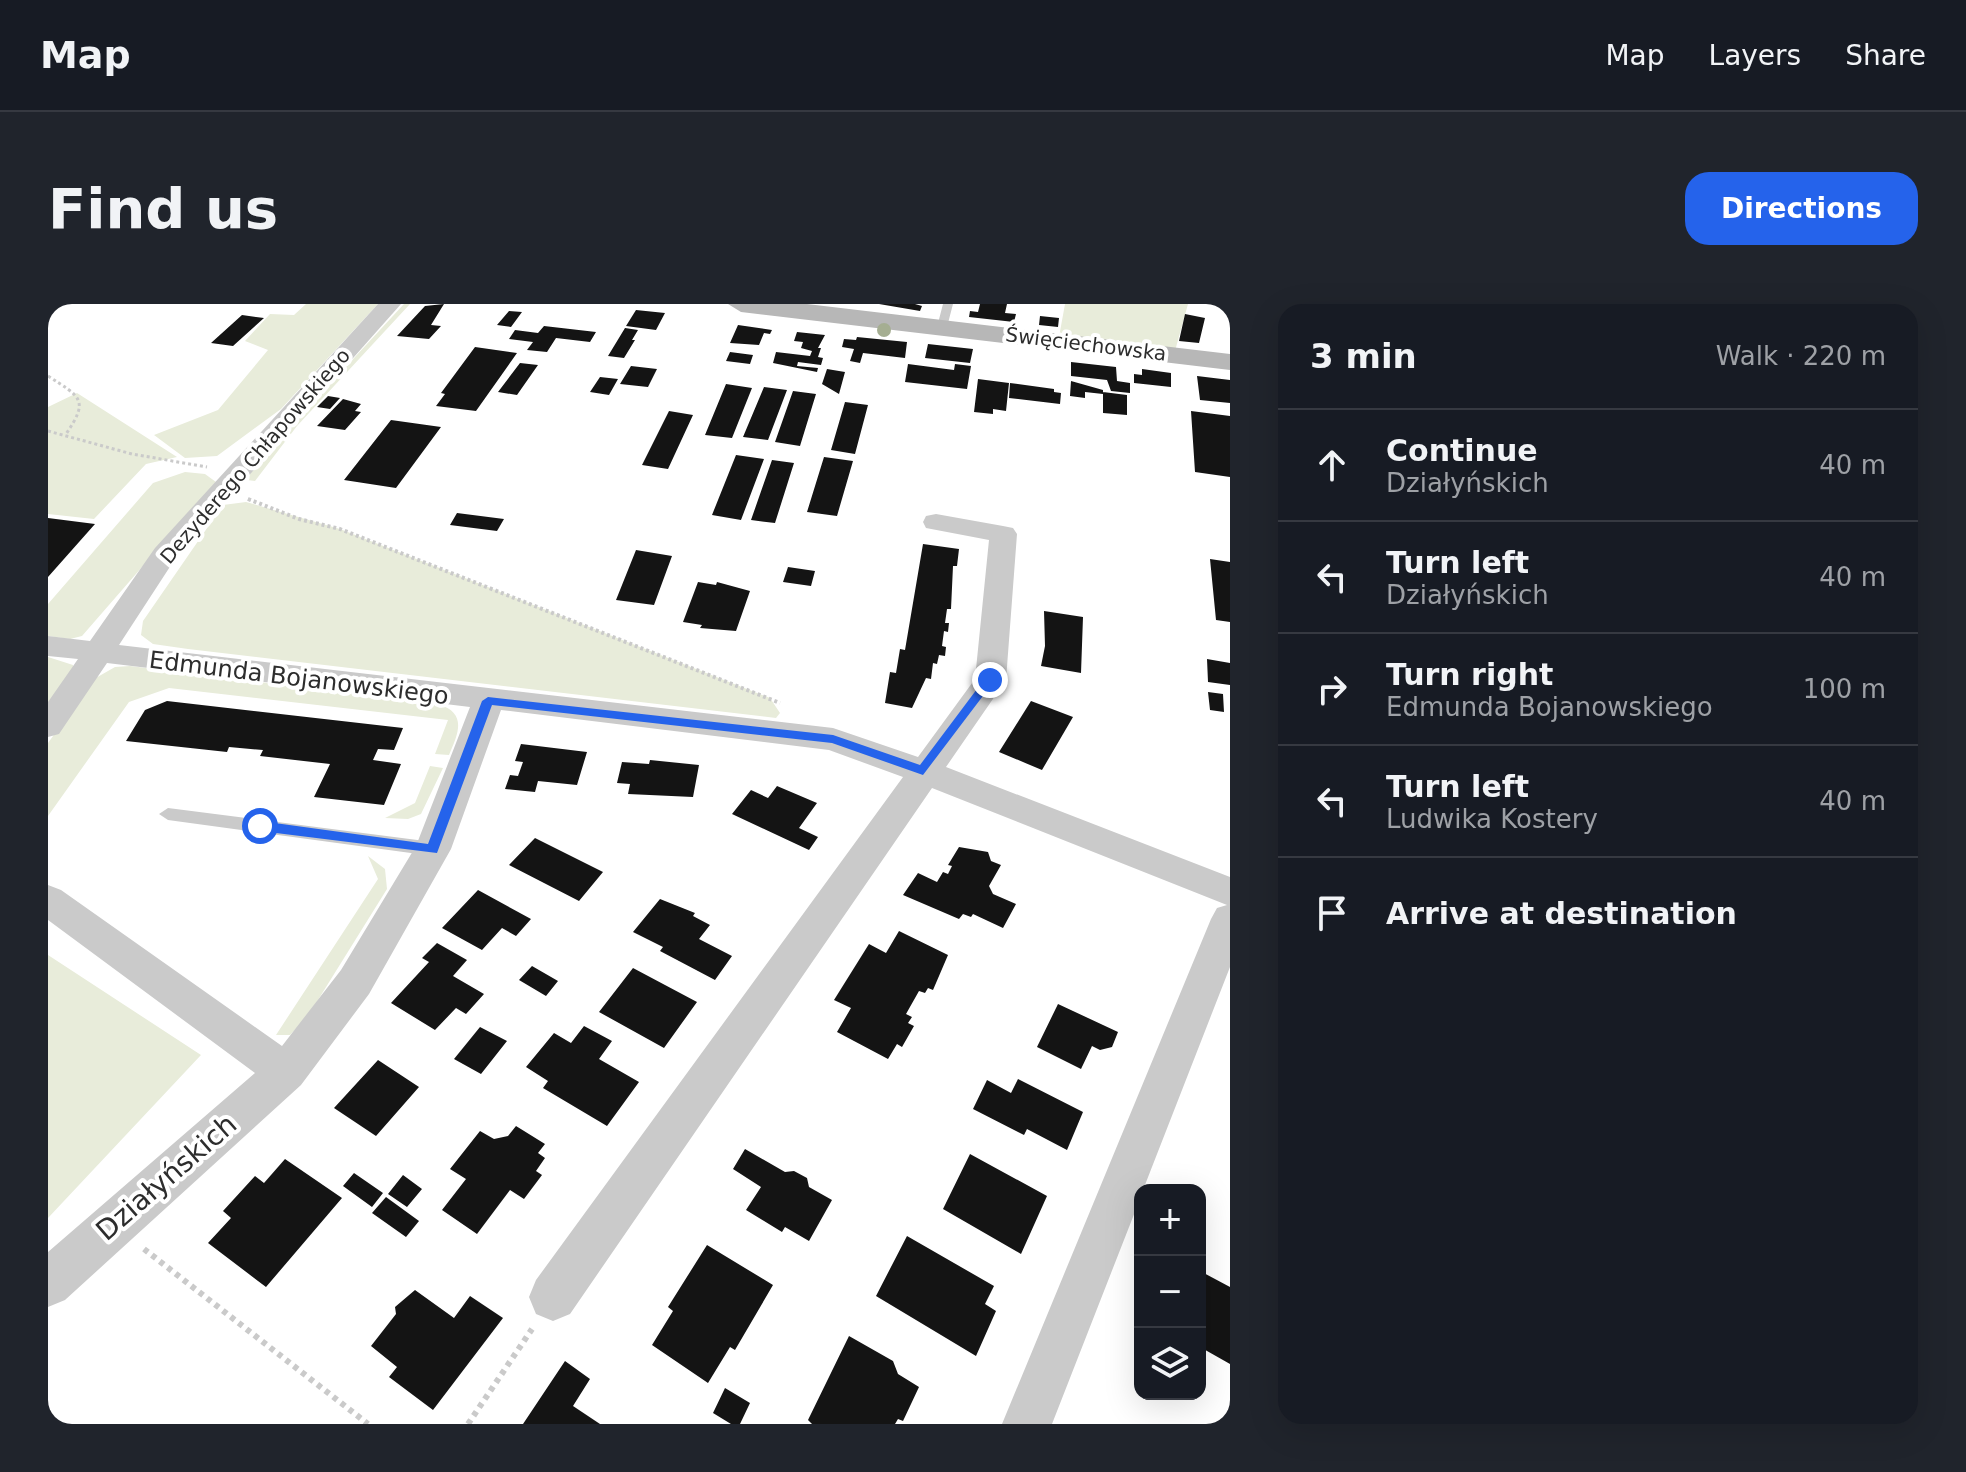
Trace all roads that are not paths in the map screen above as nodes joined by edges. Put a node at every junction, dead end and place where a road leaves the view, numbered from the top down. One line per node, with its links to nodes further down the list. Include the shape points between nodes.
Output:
1 (390, 304): 7 (street, Dezyderego Chłapowskiego, via 165,554)
2 (744, 304): 3 (street, Święciechowska)
3 (945, 315): 4 (street, Święciechowska)
4 (1230, 362)
5 (936, 522): 10 (street, via 1003,534 990,680)
6 (48, 646): 7 (street, Edmunda Bojanowskiego)
7 (99, 653): 8 (street, Edmunda Bojanowskiego); 9 (street)
8 (488, 701): 10 (street, Edmunda Bojanowskiego, via 833,739); 12 (street, Działyńskich)
9 (48, 726)
10 (923, 771): 13 (street, Edmunda Bojanowskiego); 18 (street)
11 (168, 814): 12 (lane)
12 (433, 849): 16 (street, Działyńskich, via 355,982)
13 (1230, 892)
14 (48, 900): 16 (street)
15 (1230, 919): 19 (street)
16 (286, 1072): 17 (street, Działyńskich)
17 (48, 1283)
18 (553, 1297)
19 (1027, 1424)

